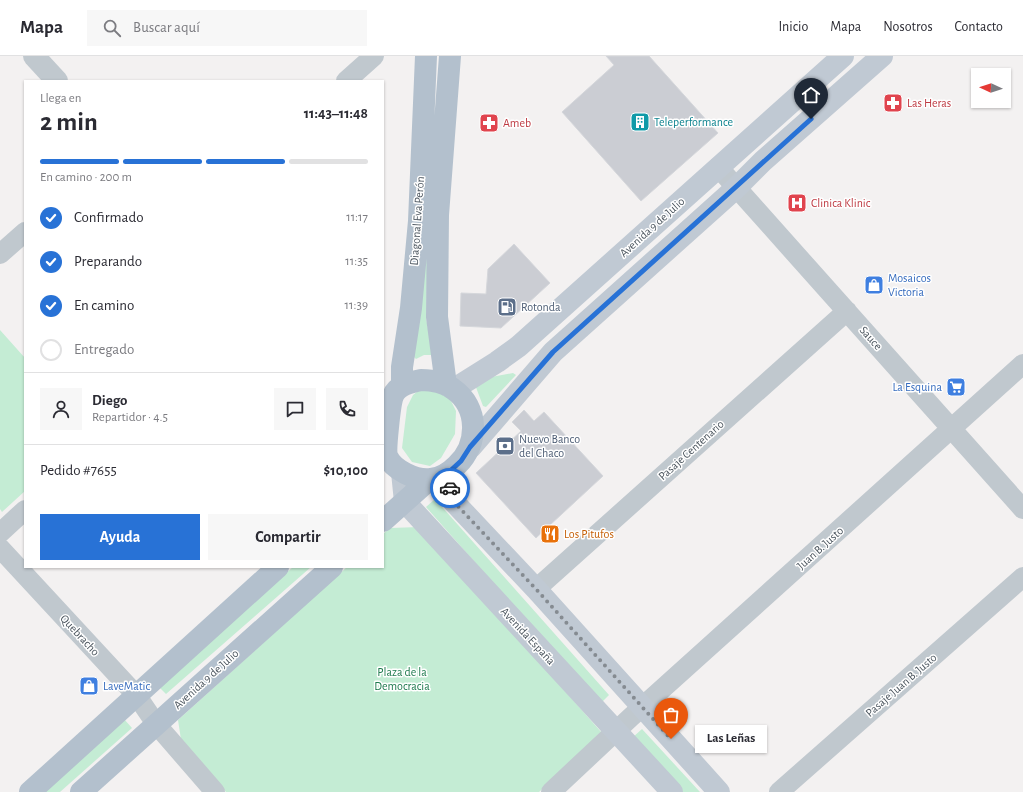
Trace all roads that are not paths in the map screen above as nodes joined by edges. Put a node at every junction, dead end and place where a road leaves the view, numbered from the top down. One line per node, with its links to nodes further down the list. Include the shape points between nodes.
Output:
1 (34, 56): 7 (street)
2 (374, 56): 8 (street)
3 (426, 56): 16 (main road, Diagonal Eva Perón, via 419,221 411,308 402,367)
4 (450, 56): 15 (main road, Diagonal Eva Perón, via 438,215 437,318)
5 (843, 56): 9 (main road, Avenida 9 de Julio)
6 (882, 56): 10 (main road)
7 (56, 80)
8 (347, 80)
9 (718, 167): 10 (street, Sauce); 15 (main road, Avenida 9 de Julio, via 518,346 480,374)
10 (736, 188): 13 (street, Sauce); 18 (main road, via 553,352)
11 (24, 233): 12 (street)
12 (0, 254)
13 (847, 311): 17 (street, Sauce); 30 (street, Pasaje Centenario)
14 (1023, 364): 17 (street, Juan B. Justo)
15 (450, 387): 16 (main road, via 431,380 421,380); 18 (main road, via 465,400 472,415 474,431)
16 (393, 392): 19 (main road)
17 (952, 430): 22 (street, Sauce); 32 (street, Juan B. Justo)
18 (470, 447): 20 (main road, via 461,461)
19 (389, 458): 20 (main road, via 420,479); 21 (main road)
20 (439, 476): 21 (main road); 30 (main road, via 452,500)
21 (405, 502): 24 (main road); 34 (main road, Avenida España)
22 (1023, 510)
23 (24, 511): 25 (street)
24 (384, 520)
25 (0, 533)
26 (0, 548): 31 (street, Quebracho)
27 (277, 568): 31 (main road)
28 (331, 568): 33 (main road, Avenida 9 de Julio)
29 (1023, 577): 41 (street, Pasaje Juan B. Justo)
30 (536, 589): 32 (main road)
31 (137, 696): 33 (street, Quebracho); 35 (main road)
32 (642, 707): 34 (street, Juan B. Justo); 40 (main road)
33 (156, 724): 36 (main road, Avenida 9 de Julio); 37 (street, Quebracho)
34 (616, 732): 38 (street, Juan B. Justo); 39 (main road, Avenida España)
35 (30, 792)
36 (81, 792)
37 (215, 792)
38 (551, 792)
39 (672, 792)
40 (719, 792)
41 (779, 792)

